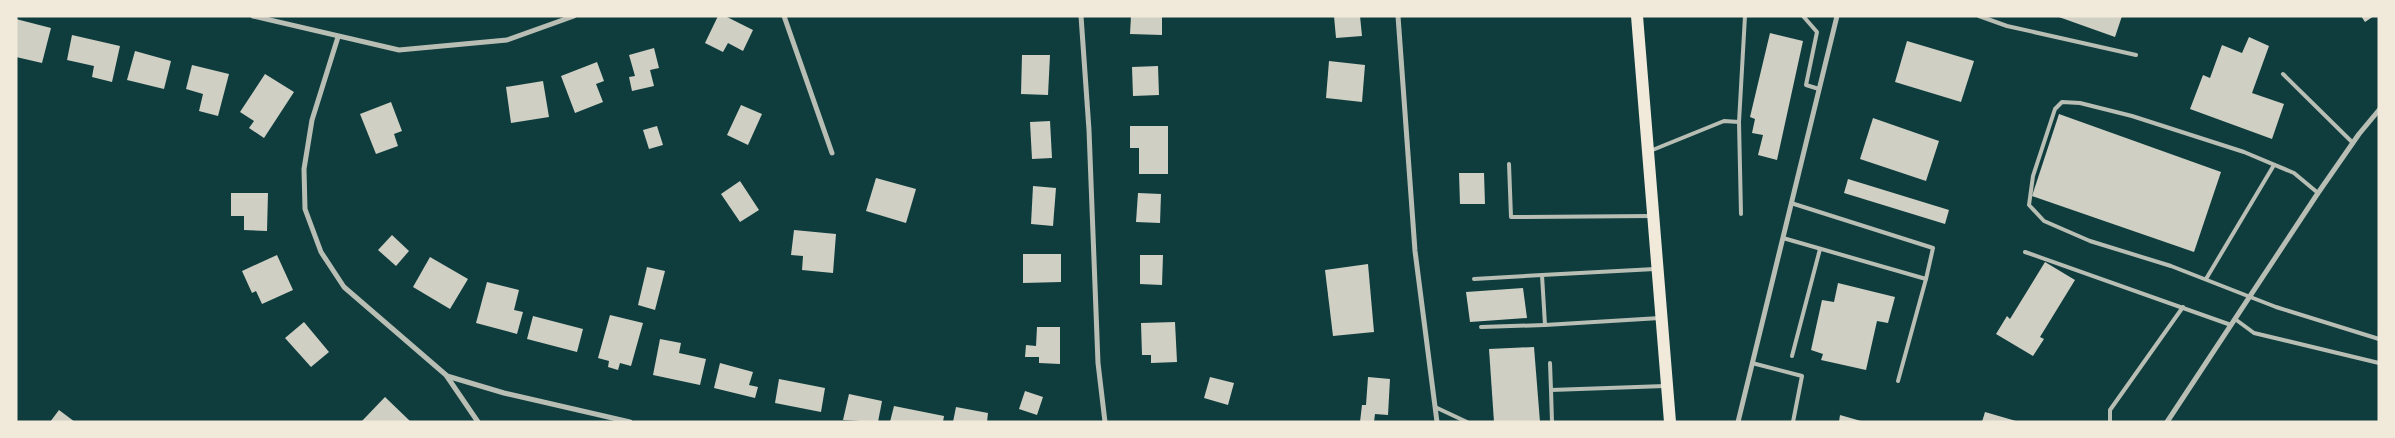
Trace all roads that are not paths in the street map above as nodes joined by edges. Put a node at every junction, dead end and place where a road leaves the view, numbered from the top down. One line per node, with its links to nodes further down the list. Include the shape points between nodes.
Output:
1 (252, 16): 11 (street)
2 (574, 16): 11 (street, via 507,40 409,50)
3 (784, 16): 19 (street)
4 (1081, 16): 53 (street, via 1098,363)
5 (1398, 16): 50 (street, via 1415,251)
6 (1637, 16): 18 (main road)
7 (1745, 16): 16 (lane)
8 (1804, 16): 14 (lane, via 1817,32 1806,85)
9 (1837, 16): 14 (street)
10 (1980, 16): 12 (lane, via 2007,26)
11 (338, 38): 46 (street, via 312,120 304,169 305,210 321,252 344,287)
12 (2136, 55)
13 (2283, 74): 17 (lane)
14 (1819, 89): 23 (street)
15 (2379, 110): 17 (street)
16 (1740, 122): 18 (lane, via 1724,121); 24 (lane)
17 (2353, 142): 22 (street)
18 (1648, 152): 25 (main road)
19 (832, 153)
20 (1510, 164): 25 (lane, via 1511,217)
21 (2274, 165): 22 (lane, via 2294,173); 33 (lane); 33 (lane, via 2132,116 2080,103 2062,102 2055,109 2033,176 2029,205 2034,211 2044,221 2090,241)
22 (2318, 193): 34 (street)
23 (1791, 203): 26 (street); 32 (lane, via 1933,248)
24 (1740, 214)
25 (1653, 216): 29 (main road)
26 (1783, 238): 27 (lane); 44 (street)
27 (1820, 249): 32 (lane); 42 (lane)
28 (2025, 252): 35 (lane)
29 (1658, 268): 30 (lane); 36 (main road)
30 (1542, 275): 31 (lane); 38 (lane)
31 (1474, 279)
32 (1926, 279): 47 (lane)
33 (2206, 279): 34 (lane)
34 (2250, 296): 37 (street); 41 (lane)
35 (2183, 307): 39 (lane); 60 (lane, via 2110,410)
36 (1662, 318): 38 (lane); 48 (main road)
37 (2235, 319): 39 (street); 45 (lane, via 2254,333)
38 (1545, 325): 40 (lane)
39 (2231, 325): 61 (street)
40 (1481, 327)
41 (2379, 339)
42 (1792, 356)
43 (1550, 363): 49 (lane)
44 (1752, 363): 58 (street); 59 (lane, via 1802,376)
45 (2379, 363)
46 (446, 375): 51 (street); 52 (street, via 504,393)
47 (1898, 381)
48 (1667, 386): 49 (lane); 57 (main road)
49 (1551, 390): 56 (lane)
50 (1435, 407): 54 (street); 55 (lane)
51 (478, 422)
52 (630, 422)
53 (1105, 422)
54 (1437, 422)
55 (1467, 422)
56 (1552, 422)
57 (1670, 422)
58 (1738, 422)
59 (1793, 422)
60 (2110, 422)
61 (2167, 422)

